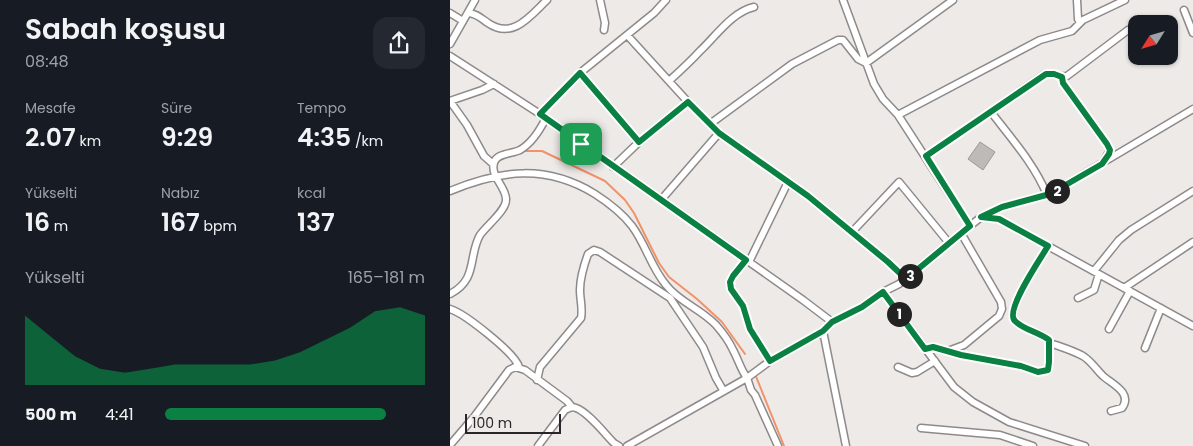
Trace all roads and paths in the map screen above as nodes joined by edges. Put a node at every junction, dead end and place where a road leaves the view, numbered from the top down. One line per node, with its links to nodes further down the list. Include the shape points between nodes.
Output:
1 (476, 0): 12 (street)
2 (547, 0): 12 (street, via 521,24 507,30)
3 (600, 0): 15 (street)
4 (666, 0): 18 (street)
5 (842, 0): 21 (street)
6 (953, 0): 21 (street)
7 (1077, 0): 14 (street)
8 (1125, 0): 14 (street)
9 (754, 7): 24 (street, via 746,9 718,32)
10 (1184, 10): 17 (street)
11 (450, 12): 13 (street)
12 (468, 13): 13 (street)
13 (463, 21): 19 (street)
14 (1080, 23): 30 (street, via 1068,33 1040,40)
15 (604, 30)
16 (1128, 30): 23 (street)
17 (1193, 33)
18 (627, 35): 22 (street); 24 (street)
19 (450, 44)
20 (450, 56): 25 (street)
21 (866, 63): 30 (street, via 883,99); 32 (street, via 858,59 843,40 838,40 792,64)
22 (580, 73): 31 (street); 34 (street)
23 (1062, 77): 29 (street, via 1046,74); 37 (street, via 1063,83 1109,147 1109,154)
24 (669, 81): 27 (street)
25 (494, 84): 26 (street); 31 (street)
26 (450, 101): 36 (street, via 484,156)
27 (688, 102): 32 (street); 34 (street)
28 (1193, 109): 37 (street)
29 (991, 112): 35 (street); 43 (street)
30 (898, 115): 35 (street)
31 (543, 116): 36 (street, via 538,132 526,146 497,158); 38 (street)
32 (710, 124): 33 (street)
33 (719, 133): 40 (street); 44 (street)
34 (639, 142): 38 (street)
35 (926, 156): 46 (street)
36 (494, 164): 39 (street)
37 (1102, 164): 43 (street)
38 (613, 166): 44 (street)
39 (496, 176): 41 (street); 57 (street, via 506,196 505,206 479,238 464,284); 73 (street, via 525,172 555,176 582,187 617,210 636,232 669,289 703,313 723,334)
40 (788, 182): 47 (street); 52 (street)
41 (450, 191)
42 (1192, 194): 53 (street, via 1131,230)
43 (1048, 195): 45 (street, via 1002,207)
44 (661, 200): 52 (street)
45 (981, 217): 46 (street); 51 (street, via 999,219)
46 (970, 226): 48 (street)
47 (852, 232): 50 (street, via 899,182); 54 (street)
48 (961, 233): 50 (street); 68 (street, via 1002,309 1000,316 964,345)
49 (1193, 242): 55 (street)
50 (949, 243): 54 (street)
51 (1048, 246): 53 (street); 65 (street, via 1016,300 1012,314 1020,325 1040,334)
52 (748, 261): 61 (street); 69 (street, via 733,276 731,289)
53 (1096, 273): 55 (street); 58 (street, via 1094,290)
54 (906, 279): 56 (street)
55 (1127, 290): 59 (street); 63 (street)
56 (883, 292): 61 (street); 67 (street)
57 (450, 294)
58 (1078, 298)
59 (1161, 308): 62 (street); 66 (street)
60 (450, 309): 71 (street, via 468,318 496,341)
61 (832, 322): 64 (street)
62 (1193, 326)
63 (1108, 329)
64 (823, 331): 69 (street); 86 (street)
65 (1050, 343): 68 (street, via 1049,367 1043,372); 77 (street, via 1084,357 1118,387 1126,401 1122,408)
66 (1145, 348)
67 (925, 349): 68 (street, via 933,347); 70 (street)
68 (948, 352)
69 (770, 361): 73 (street)
70 (935, 361): 72 (street, via 912,373); 79 (street, via 954,388 973,402 1010,422)
71 (519, 367): 74 (street); 81 (street, via 509,370)
72 (898, 367)
73 (747, 378): 75 (street); 85 (street)
74 (537, 380): 75 (street, via 540,367 581,318 582,273 588,254 595,250 670,298 702,347); 76 (street)
75 (723, 390): 80 (street)
76 (572, 407): 82 (street, via 565,410); 83 (street, via 578,408)
77 (1111, 411)
78 (921, 428): 87 (street, via 1000,435)
79 (1057, 437): 88 (street); 89 (street)
80 (638, 443): 84 (street)
81 (450, 445)
82 (538, 446)
83 (619, 446)
84 (627, 446)
85 (778, 446)
86 (846, 446)
87 (1033, 446)
88 (1058, 446)
89 (1085, 446)

